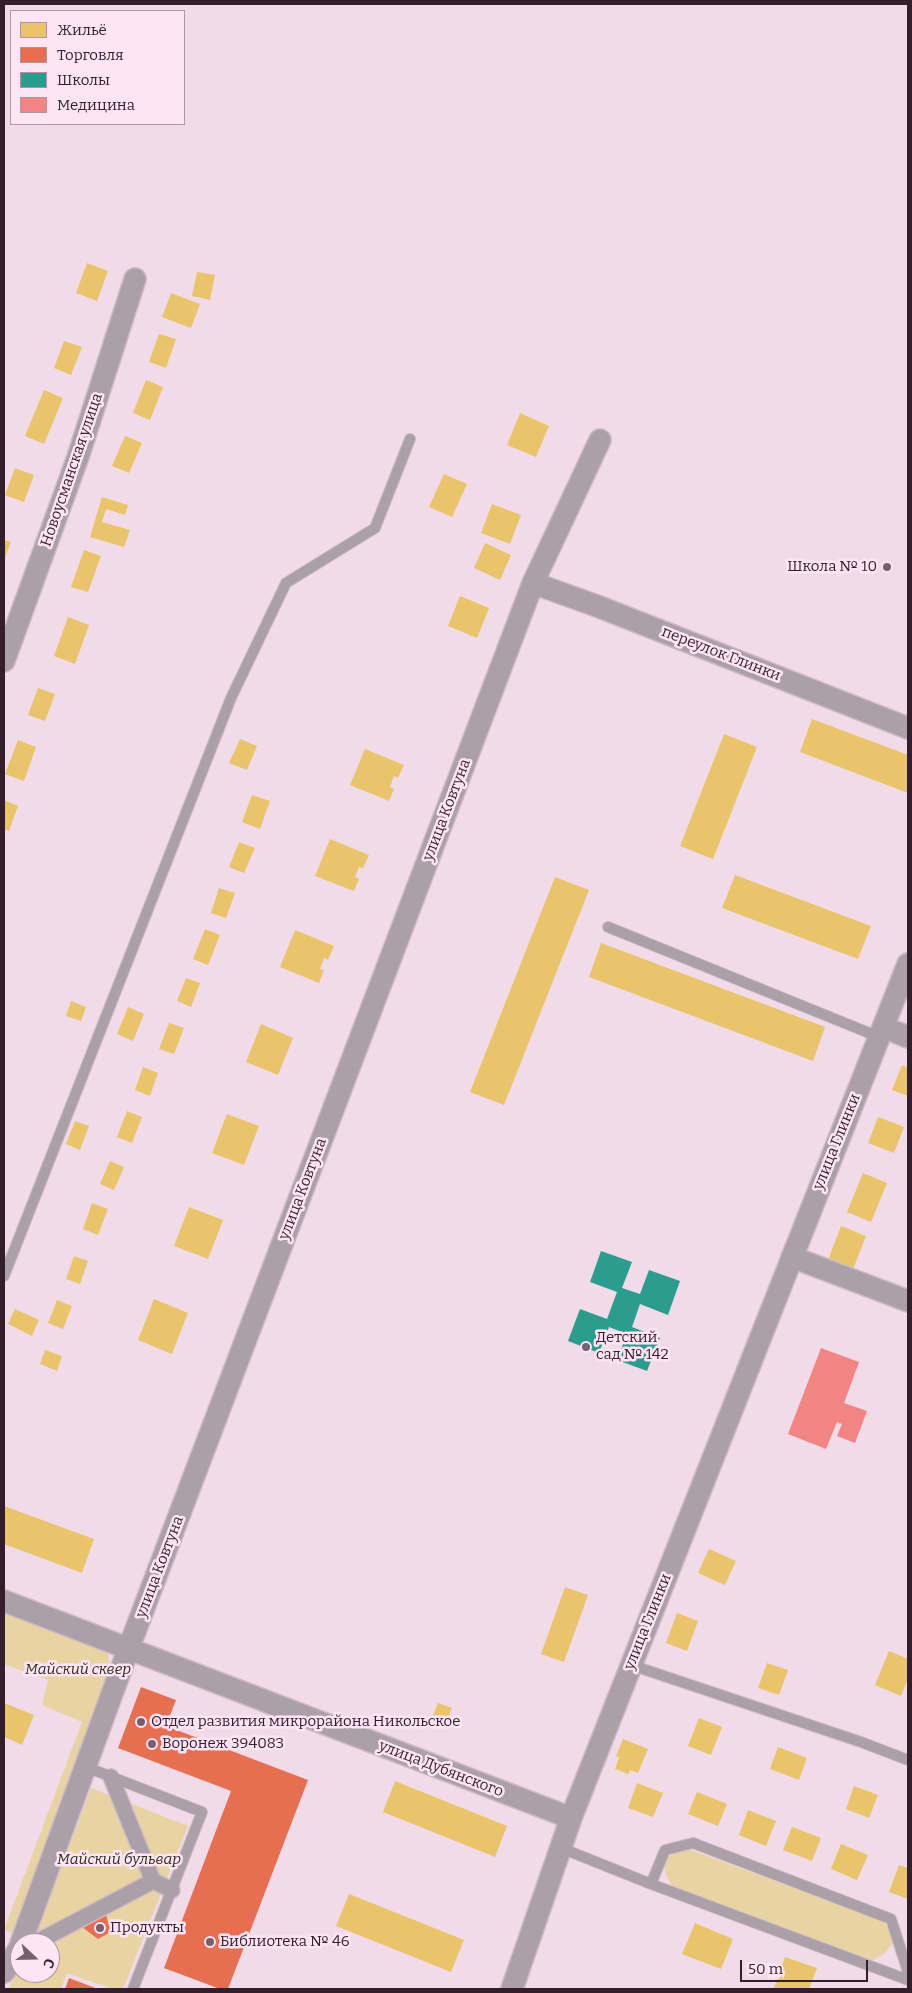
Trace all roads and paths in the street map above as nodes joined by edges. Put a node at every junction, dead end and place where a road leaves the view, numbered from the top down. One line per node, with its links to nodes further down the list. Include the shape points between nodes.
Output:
1 (136, 279): 5 (street, Новоусманская улица, via 78,457)
2 (410, 439): 12 (lane, via 375,528 286,583 231,698)
3 (600, 440): 4 (street, улица Ковтуна)
4 (532, 583): 6 (street, переулок Глинки); 15 (street, улица Ковтуна)
5 (4, 660)
6 (908, 728)
7 (608, 927): 9 (lane)
8 (908, 964): 9 (street, улица Глинки)
9 (881, 1032): 10 (street); 11 (street, улица Глинки)
10 (908, 1038)
11 (792, 1257): 13 (street); 16 (street, улица Глинки)
12 (4, 1276)
13 (908, 1301)
14 (4, 1601): 15 (street, улица Дубянского)
15 (128, 1650): 18 (street, улица Ковтуна); 20 (street, улица Дубянского)
16 (631, 1665): 17 (lane); 20 (street, улица Глинки)
17 (908, 1760)
18 (86, 1767): 19 (lane); 25 (street, улица Ковтуна)
19 (111, 1777): 22 (street); 24 (lane, via 202,1812)
20 (571, 1818): 21 (street, улица Глинки)
21 (561, 1848): 23 (lane); 30 (street, улица Глинки)
22 (153, 1881): 24 (street); 26 (street)
23 (651, 1884): 27 (lane, via 665,1850 693,1843 891,1919); 28 (lane)
24 (172, 1890): 29 (lane)
25 (25, 1933)
26 (48, 1933)
27 (908, 1972)
28 (908, 1980)
29 (133, 1989)
30 (512, 1989)

